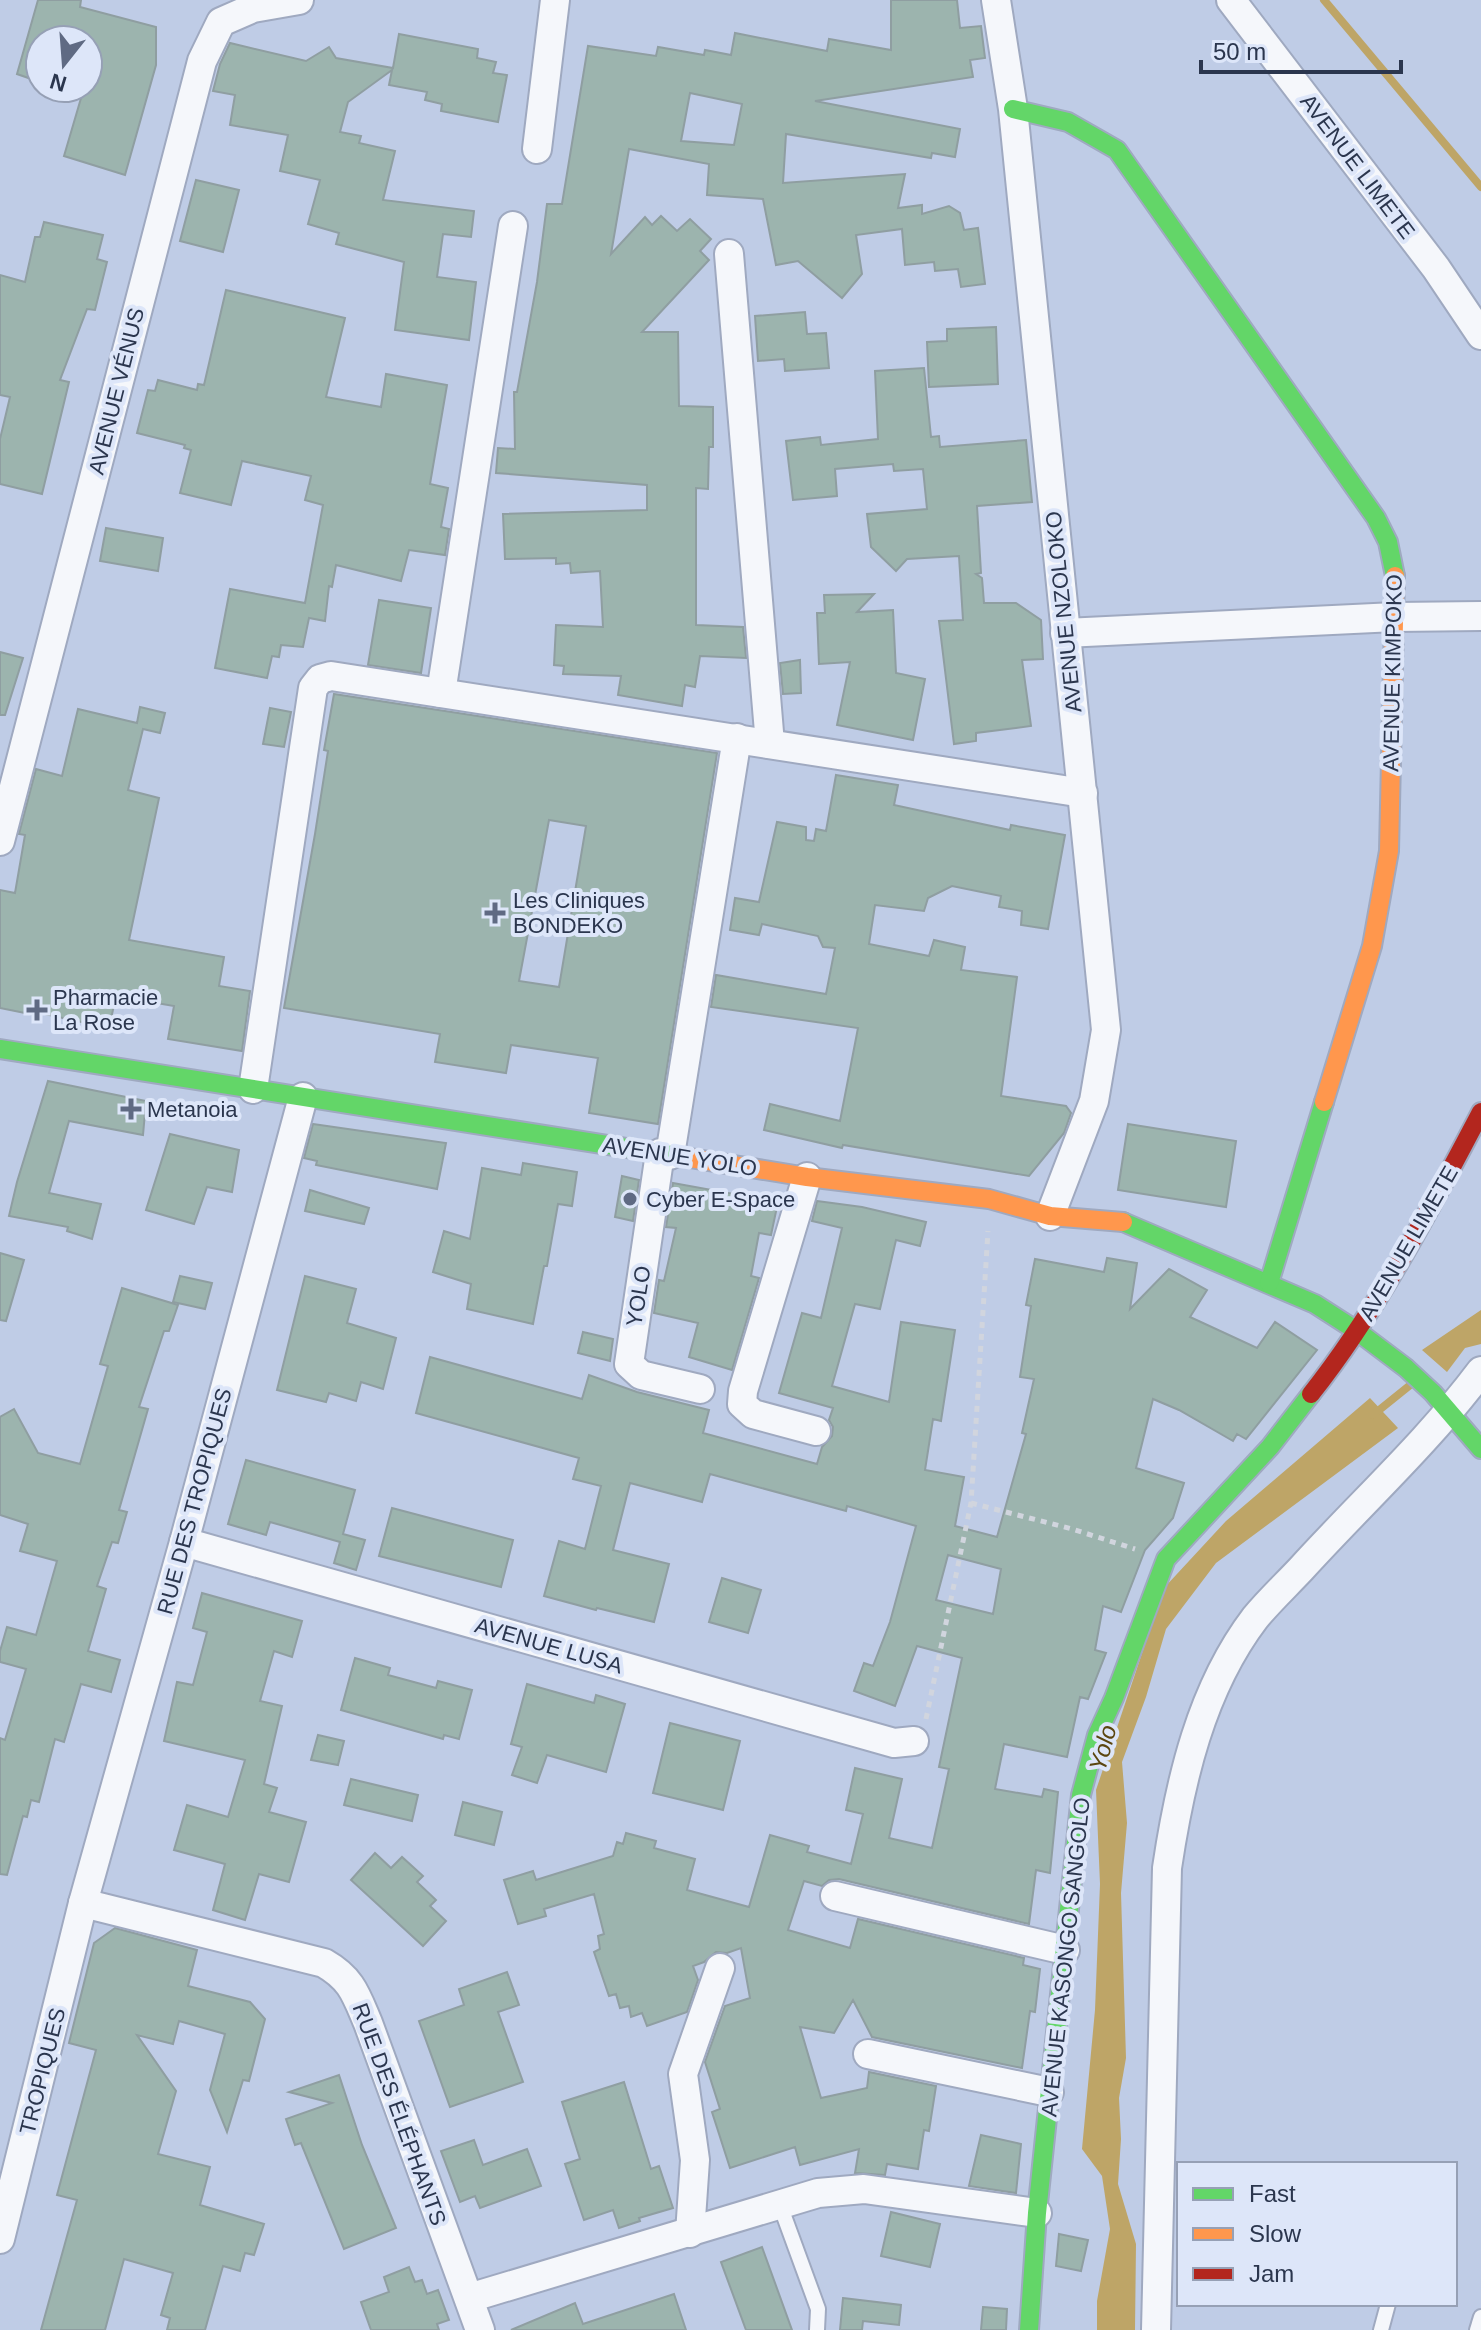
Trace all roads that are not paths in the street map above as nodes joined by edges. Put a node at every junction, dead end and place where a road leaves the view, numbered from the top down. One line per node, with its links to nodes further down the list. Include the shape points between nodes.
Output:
1 (299, 0): 17 (street, AVENUE VÉNUS, via 253,8 221,22 202,61)
2 (555, 0): 6 (street)
3 (996, 0): 5 (street, AVENUE NZOLOKO)
4 (1231, 0): 9 (street, AVENUE LIMETE, via 1436,268)
5 (1013, 109): 11 (street, AVENUE KIMPOKO, via 1083,126 1117,150 1376,518 1395,570); 12 (street, AVENUE NZOLOKO)
6 (537, 149)
7 (513, 226): 13 (street)
8 (729, 254): 15 (street)
9 (1481, 335)
10 (1481, 616): 11 (street)
11 (1395, 617): 12 (street); 25 (street, AVENUE KIMPOKO, via 1389,851 1372,946)
12 (1065, 633): 16 (street, AVENUE NZOLOKO)
13 (441, 693): 14 (street); 19 (street, via 331,676 313,688)
14 (737, 738): 15 (street); 22 (street)
15 (770, 744): 16 (street)
16 (1083, 793): 24 (street, AVENUE NZOLOKO, via 1106,1030 1094,1101)
17 (0, 841)
18 (0, 1049): 19 (street, AVENUE YOLO)
19 (253, 1089): 20 (street, AVENUE YOLO)
20 (303, 1097): 22 (street, AVENUE YOLO); 32 (street, RUE DES TROPIQUES)
21 (1481, 1112): 26 (street, AVENUE LIMETE)
22 (665, 1154): 23 (street, AVENUE YOLO); 28 (street, YOLO, via 629,1364 641,1375)
23 (807, 1177): 24 (street, AVENUE YOLO, via 989,1199); 30 (street, via 742,1404 753,1414)
24 (1050, 1216): 25 (street, AVENUE YOLO, via 1125,1222)
25 (1269, 1283): 26 (street, AVENUE YOLO)
26 (1357, 1331): 29 (street, AVENUE YOLO); 36 (street, AVENUE KASONGO SANGOLO, via 1270,1447 1166,1559 1097,1735 1081,1795)
27 (1481, 1371): 29 (street)
28 (700, 1389)
29 (1442, 1403): 31 (street, AVENUE YOLO); 50 (street, via 1255,1619 1223,1669 1188,1756 1167,1868)
30 (816, 1431)
31 (1481, 1449)
32 (184, 1542): 33 (street, AVENUE LUSA, via 894,1743); 35 (street, RUE DES TROPIQUES)
33 (914, 1741)
34 (835, 1896): 36 (street)
35 (83, 1903): 43 (street, TROPIQUES); 44 (street, RUE DES ÉLÉPHANTS, via 324,1963 340,1972 352,1985 368,2023)
36 (1065, 1950): 39 (street, AVENUE KASONGO SANGOLO)
37 (720, 1968): 42 (street, via 683,2074 695,2160)
38 (868, 2054): 39 (street)
39 (1049, 2092): 41 (street, AVENUE KASONGO SANGOLO)
40 (780, 2205): 41 (street, via 818,2193 864,2189); 42 (street); 48 (lane, via 818,2309)
41 (1037, 2213): 49 (street, AVENUE KASONGO SANGOLO)
42 (690, 2233): 44 (street)
43 (0, 2239)
44 (469, 2298): 47 (street, RUE DES ÉLÉPHANTS)
45 (1387, 2306): 51 (lane)
46 (1481, 2317): 52 (lane)
47 (480, 2330)
48 (817, 2330)
49 (1029, 2330)
50 (1156, 2330)
51 (1381, 2330)
52 (1477, 2330)

